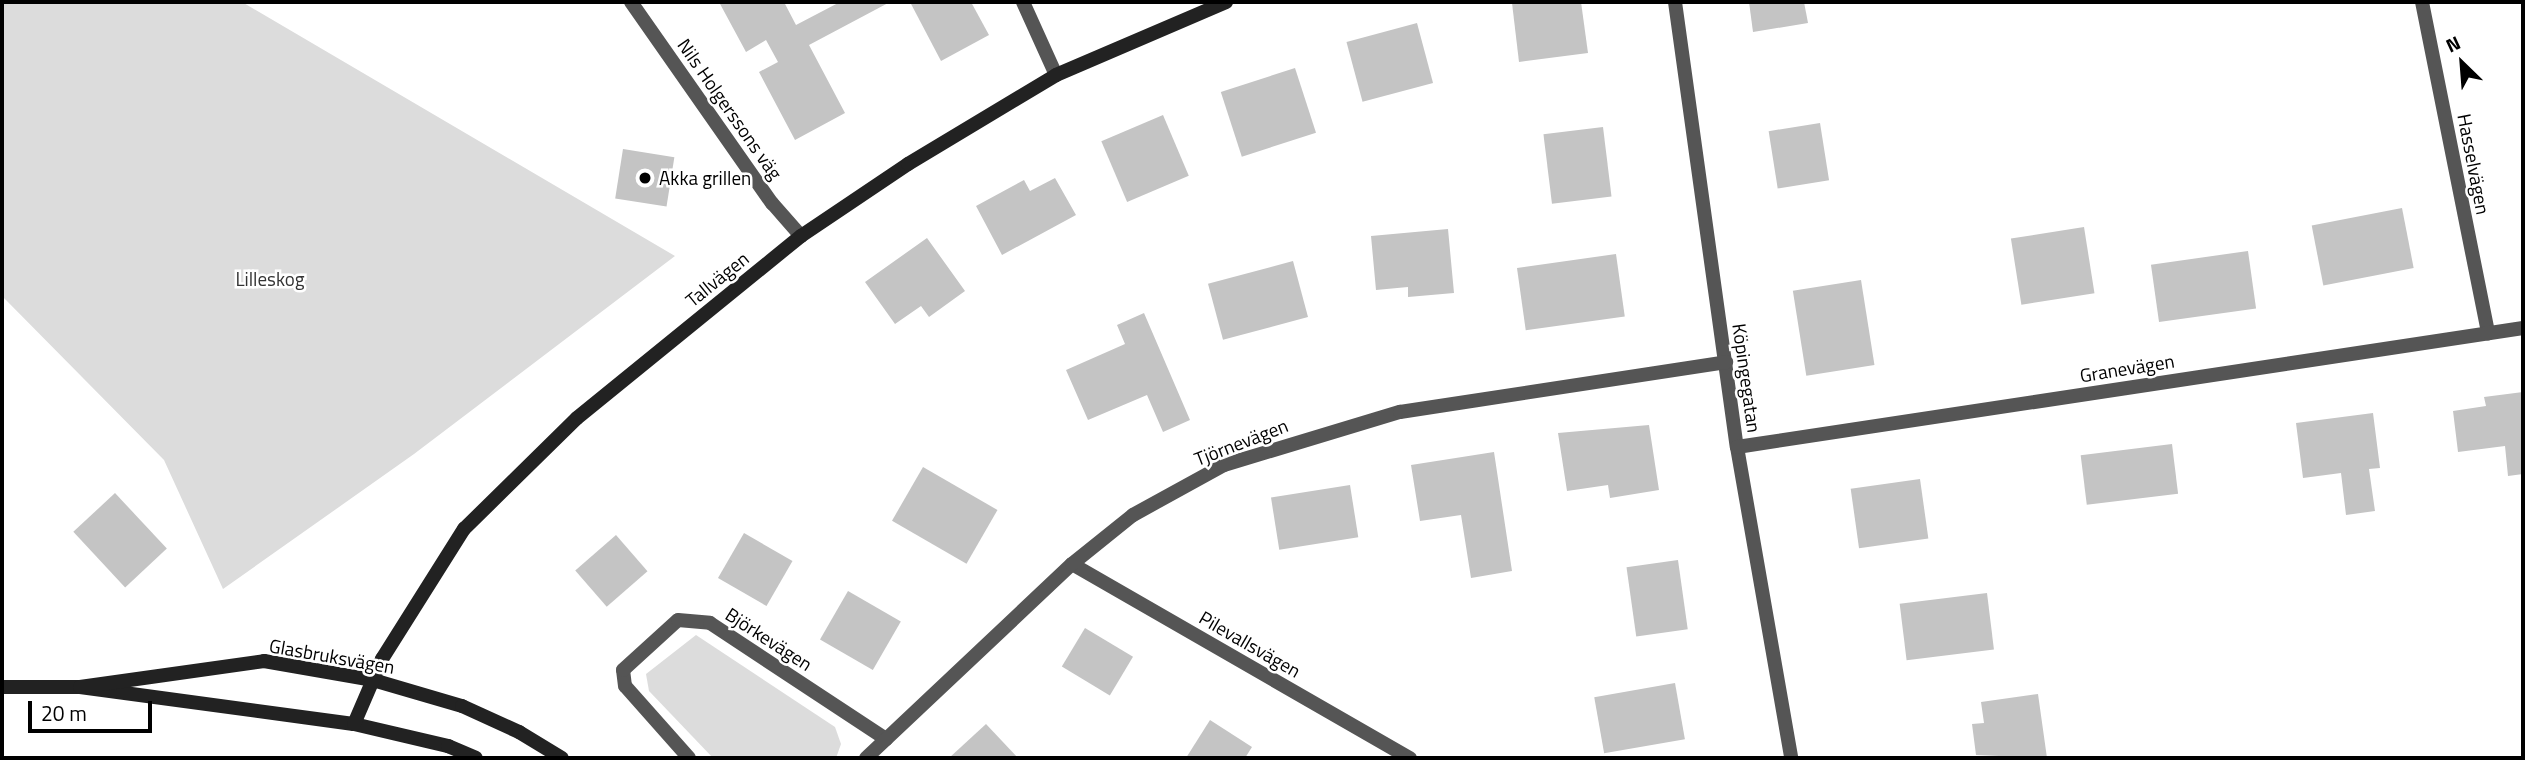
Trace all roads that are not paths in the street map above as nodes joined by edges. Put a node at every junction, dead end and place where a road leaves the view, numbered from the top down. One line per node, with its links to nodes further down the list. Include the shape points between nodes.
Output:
1 (631, 2): 7 (street, Nils Holgerssons väg, via 772,203)
2 (1023, 2): 6 (street)
3 (1226, 2): 6 (street, Tallvägen)
4 (1675, 2): 10 (street, Köpingegatan)
5 (2422, 2): 9 (street, Hasselvägen)
6 (1056, 75): 7 (street, Tallvägen, via 908,164)
7 (801, 236): 13 (street, Tallvägen, via 577,418 464,529 407,616)
8 (2523, 328): 9 (street, Granevägen)
9 (2488, 333): 11 (street, Granevägen)
10 (1726, 362): 11 (street, Köpingegatan); 12 (street, Tjörnevägen, via 1400,412 1300,440 1224,465 1172,491)
11 (1737, 447): 23 (street, Köpingegatan)
12 (1072, 564): 17 (street, Tjörnevägen); 22 (street, Pilevallsvägen)
13 (373, 680): 15 (street, Glasbruksvägen, via 264,661); 16 (street, Tallvägen); 19 (street, Glasbruksvägen, via 462,706)
14 (2, 687): 15 (street, Glasbruksvägen)
15 (80, 687): 16 (street, Glasbruksvägen)
16 (354, 723): 18 (street, Glasbruksvägen, via 449,746)
17 (886, 739): 20 (street, Björkevägen, via 710,623 678,620 623,670 625,686); 21 (street, Tjörnevägen)
18 (476, 758)
19 (562, 758)
20 (690, 758)
21 (866, 758)
22 (1410, 758)
23 (1790, 758)

